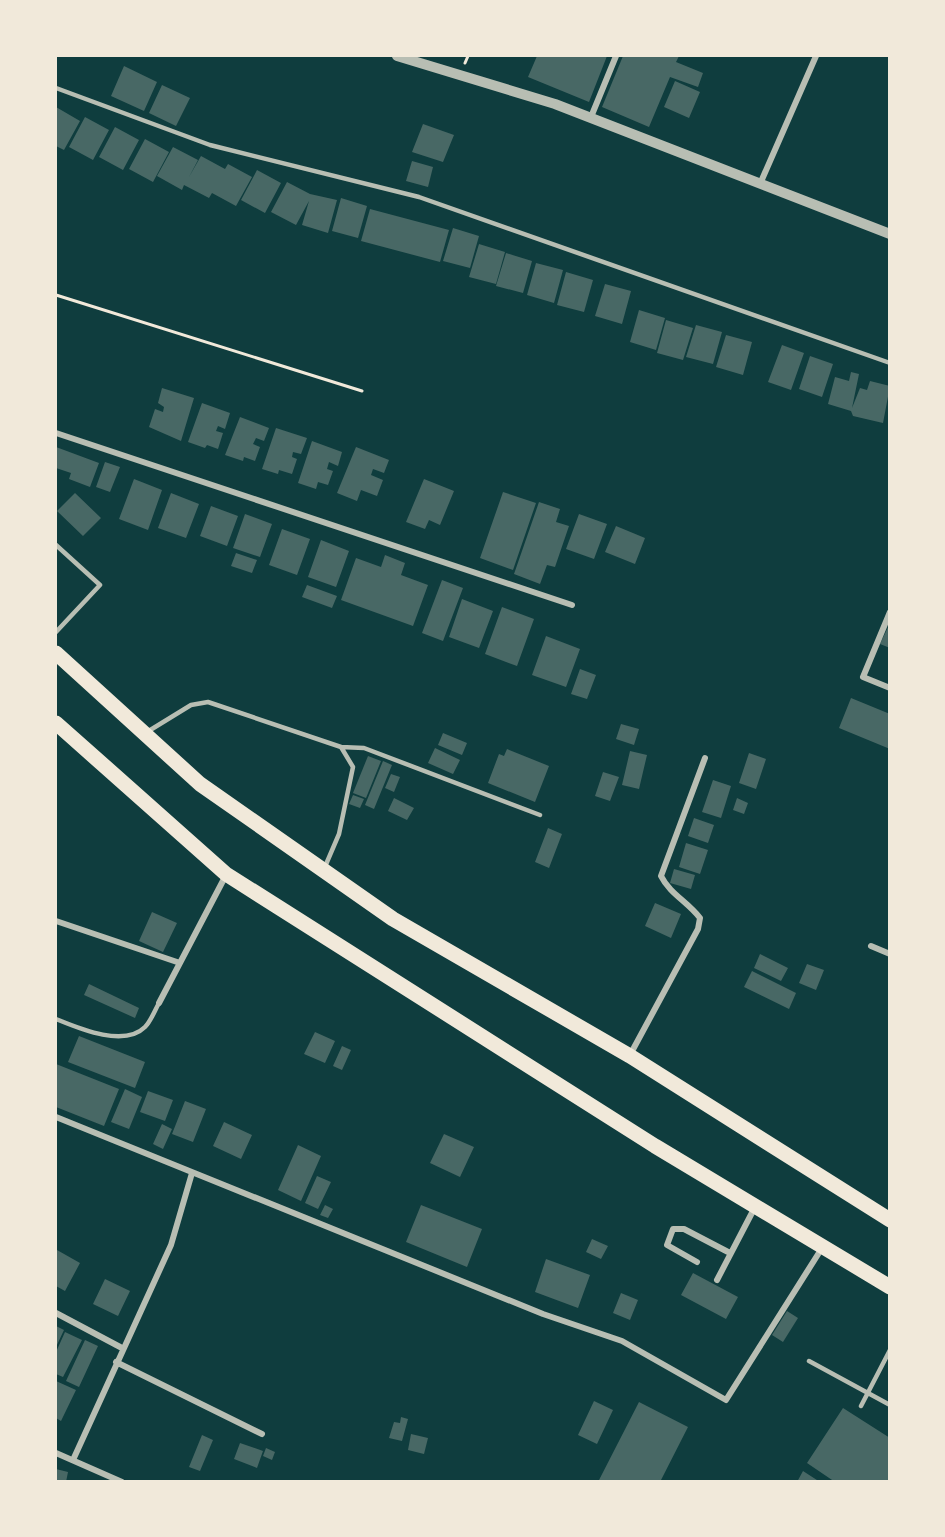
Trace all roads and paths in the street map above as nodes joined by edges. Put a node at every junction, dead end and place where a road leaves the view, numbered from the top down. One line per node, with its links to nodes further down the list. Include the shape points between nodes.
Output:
1 (397, 56): 5 (street)
2 (616, 56): 5 (street)
3 (816, 56): 6 (street)
4 (56, 88): 9 (lane, via 210,145 419,197)
5 (591, 117): 6 (street)
6 (760, 184): 7 (street)
7 (890, 234)
8 (56, 296): 10 (path)
9 (890, 363)
10 (362, 391)
11 (56, 433): 13 (street)
12 (56, 546): 15 (lane, via 100,585)
13 (572, 605)
14 (890, 612): 17 (street, via 863,677)
15 (56, 632)
16 (56, 652): 19 (highway)
17 (890, 688)
18 (56, 723): 24 (highway)
19 (144, 733): 20 (lane, via 191,705 208,702); 23 (highway, via 200,784)
20 (341, 747): 22 (lane, via 364,748); 23 (lane, via 353,767 339,834)
21 (705, 758): 31 (street, via 661,876 667,887 700,918 698,929)
22 (540, 815)
23 (323, 870): 31 (highway, via 393,919)
24 (226, 874): 28 (street); 34 (highway)
25 (56, 921): 28 (street)
26 (871, 946): 27 (street)
27 (890, 954)
28 (180, 963): 29 (street)
29 (159, 1003): 30 (lane, via 144,1028 126,1036 76,1028)
30 (56, 1019)
31 (630, 1056): 35 (highway)
32 (56, 1118): 33 (street)
33 (192, 1173): 36 (street, via 543,1314 622,1341 726,1400); 42 (street, via 171,1245)
34 (755, 1207): 36 (highway); 37 (street)
35 (890, 1220)
36 (823, 1248): 40 (highway)
37 (730, 1253): 38 (street, via 684,1229 673,1229 667,1245); 39 (street)
38 (697, 1262)
39 (717, 1280)
40 (890, 1287)
41 (56, 1313): 42 (street)
42 (122, 1348): 45 (street)
43 (890, 1350): 46 (lane)
44 (809, 1361): 46 (lane)
45 (116, 1362): 49 (street); 51 (street)
46 (866, 1393): 47 (lane); 48 (lane)
47 (890, 1405)
48 (861, 1406)
49 (262, 1434)
50 (56, 1453): 51 (street)
51 (73, 1460): 52 (street)
52 (122, 1482)

